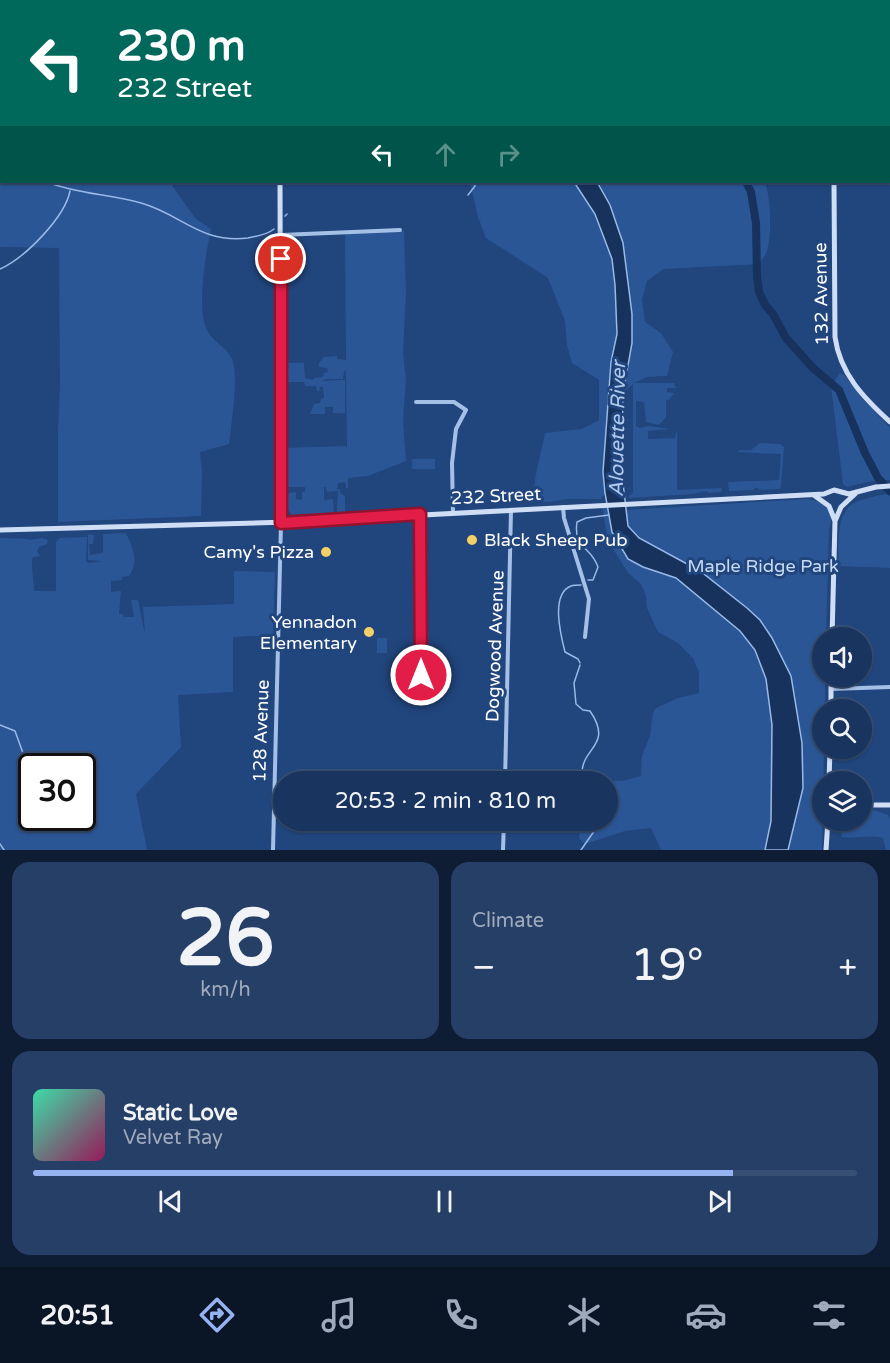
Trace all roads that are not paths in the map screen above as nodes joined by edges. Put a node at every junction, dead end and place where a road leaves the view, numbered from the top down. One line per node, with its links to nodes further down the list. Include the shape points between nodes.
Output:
1 (280, 183): 4 (main road, 128 Avenue)
2 (834, 183): 6 (main road, 132 Avenue, via 837,354 862,394)
3 (400, 230): 4 (street)
4 (281, 235): 19 (main road, 128 Avenue)
5 (416, 402): 16 (street, via 454,402 466,410 456,429)
6 (890, 423)
7 (890, 486): 10 (main road)
8 (842, 492): 9 (main road); 10 (main road); 12 (main road)
9 (828, 493): 11 (main road, 232 Street); 13 (main road)
10 (857, 493): 12 (main road)
11 (813, 495): 13 (main road); 14 (main road, 232 Street)
12 (843, 504): 13 (main road, via 835,508); 18 (main road)
13 (828, 505): 18 (main road)
14 (563, 507): 15 (main road, 232 Street); 22 (street, via 589,599)
15 (511, 510): 16 (main road, 232 Street); 27 (street, Dogwood Avenue)
16 (453, 513): 17 (main road, 232 Street)
17 (420, 514): 19 (main road, 232 Street); 25 (street)
18 (835, 521): 21 (main road)
19 (281, 523): 20 (main road, 232 Street); 32 (street, 128 Avenue)
20 (0, 530)
21 (832, 627)
22 (585, 637)
23 (890, 687): 24 (street)
24 (831, 689): 26 (main road)
25 (421, 698)
26 (831, 699)
27 (505, 771)
28 (872, 805): 29 (main road)
29 (890, 805)
30 (504, 831): 33 (street)
31 (827, 831): 34 (main road)
32 (273, 850)
33 (503, 850)
34 (826, 850)

